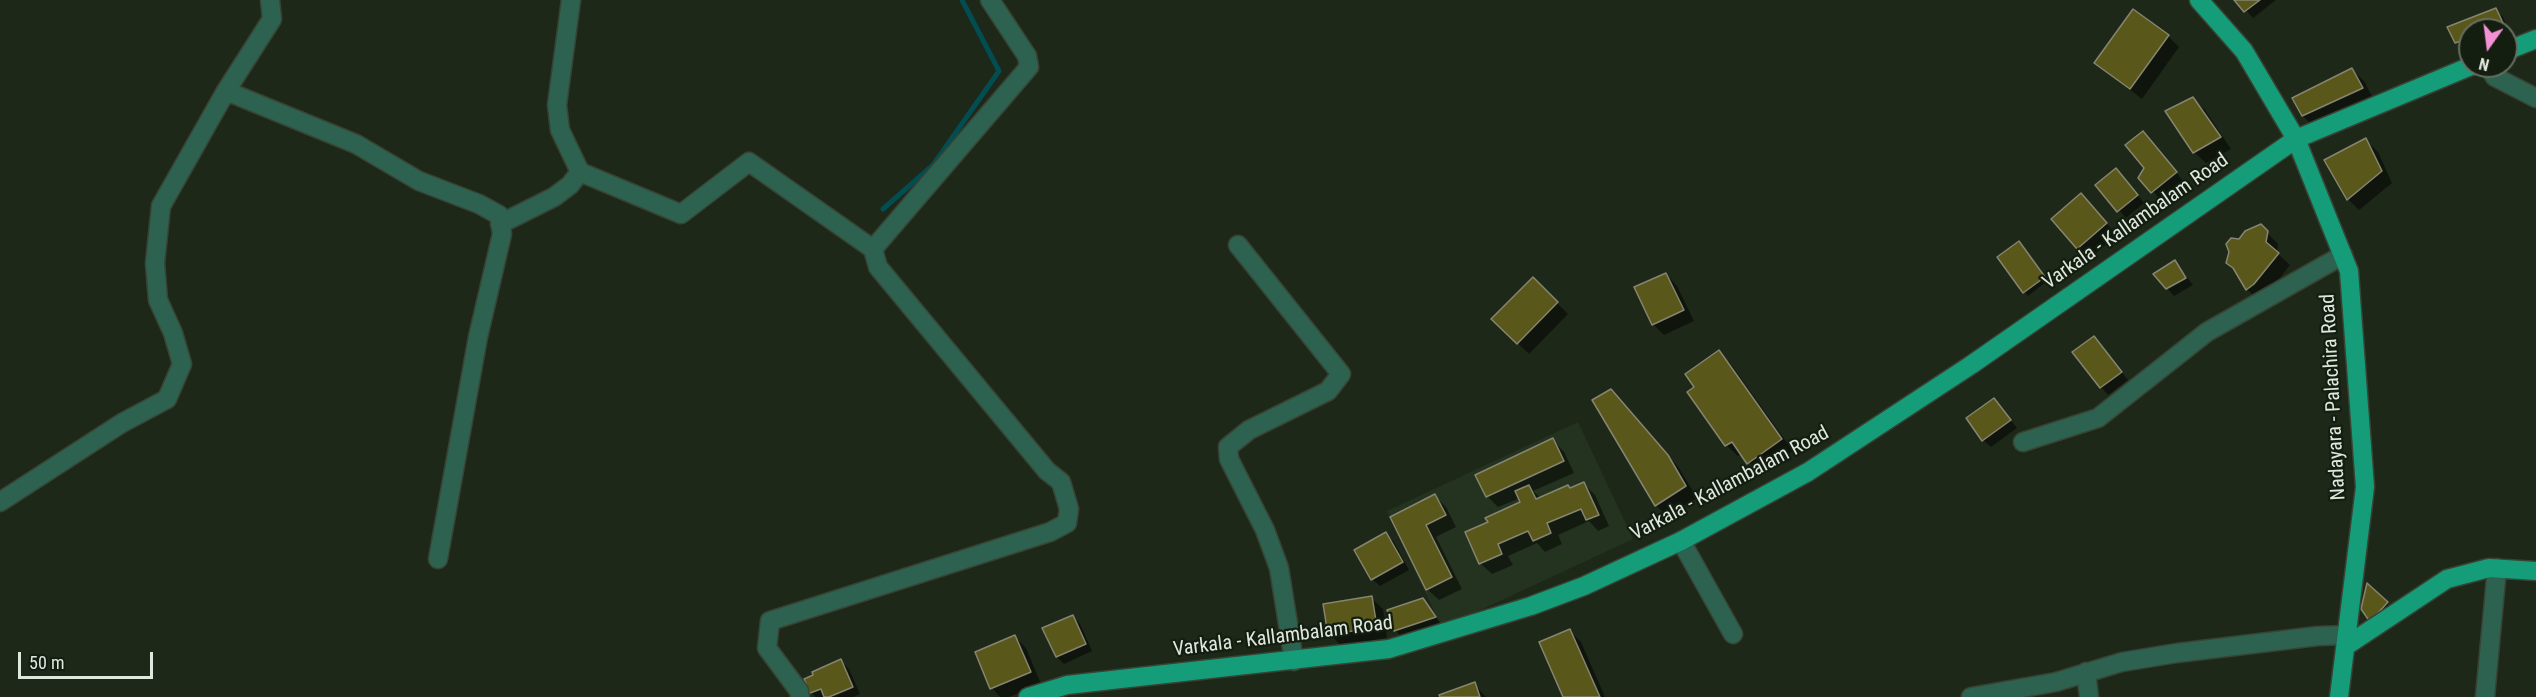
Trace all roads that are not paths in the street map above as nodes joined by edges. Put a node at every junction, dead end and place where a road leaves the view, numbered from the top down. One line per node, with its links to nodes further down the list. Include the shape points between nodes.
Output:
1 (270, 0): 9 (street, via 272,19)
2 (571, 0): 12 (street, via 557,105 560,130)
3 (990, 0): 15 (street, via 1027,56 1029,67)
4 (2199, 0): 11 (main road, Nadayara - Palachira Road, via 2244,51)
5 (2536, 39): 6 (main road)
6 (2518, 46)
7 (2458, 71): 11 (main road, Varkala - Kallambalam Road)
8 (2497, 78): 10 (street)
9 (226, 91): 13 (street, via 357,144 419,181 499,215); 18 (street, via 161,206 155,263 158,300 182,364 167,399 122,423)
10 (2536, 98)
11 (2296, 139): 16 (main road, Nadayara - Palachira Road); 19 (main road, Varkala - Kallambalam Road, via 1971,365 1818,466)
12 (580, 172): 13 (street, via 554,197); 15 (street, via 681,214 749,162)
13 (500, 224): 20 (street, via 502,234 478,337)
14 (1238, 245): 25 (street, via 1341,374 1328,391 1249,430 1228,447 1229,459 1265,530 1279,568)
15 (873, 249): 27 (street, via 878,267 1047,471 1061,482 1069,509 1067,523 1050,532 770,621 767,648 800,691)
16 (2343, 255): 17 (street, via 2207,332 2098,418); 24 (main road, Nadayara - Palachira Road, via 2349,271 2365,487)
17 (2023, 442)
18 (0, 502)
19 (1681, 541): 23 (street); 25 (main road, Varkala - Kallambalam Road, via 1531,606 1389,649)
20 (438, 559)
21 (2498, 568): 22 (main road); 24 (main road, via 2447,579); 32 (street)
22 (2536, 571)
23 (1733, 634)
24 (2347, 641): 26 (street, via 2318,636 2177,652); 31 (main road, Nadayara - Palachira Road)
25 (1294, 661): 28 (main road, Varkala - Kallambalam Road, via 1067,685)
26 (2086, 672): 29 (street, via 2056,682); 30 (street)
27 (800, 697)
28 (1028, 697)
29 (1971, 697)
30 (2089, 697)
31 (2339, 697)
32 (2485, 697)

